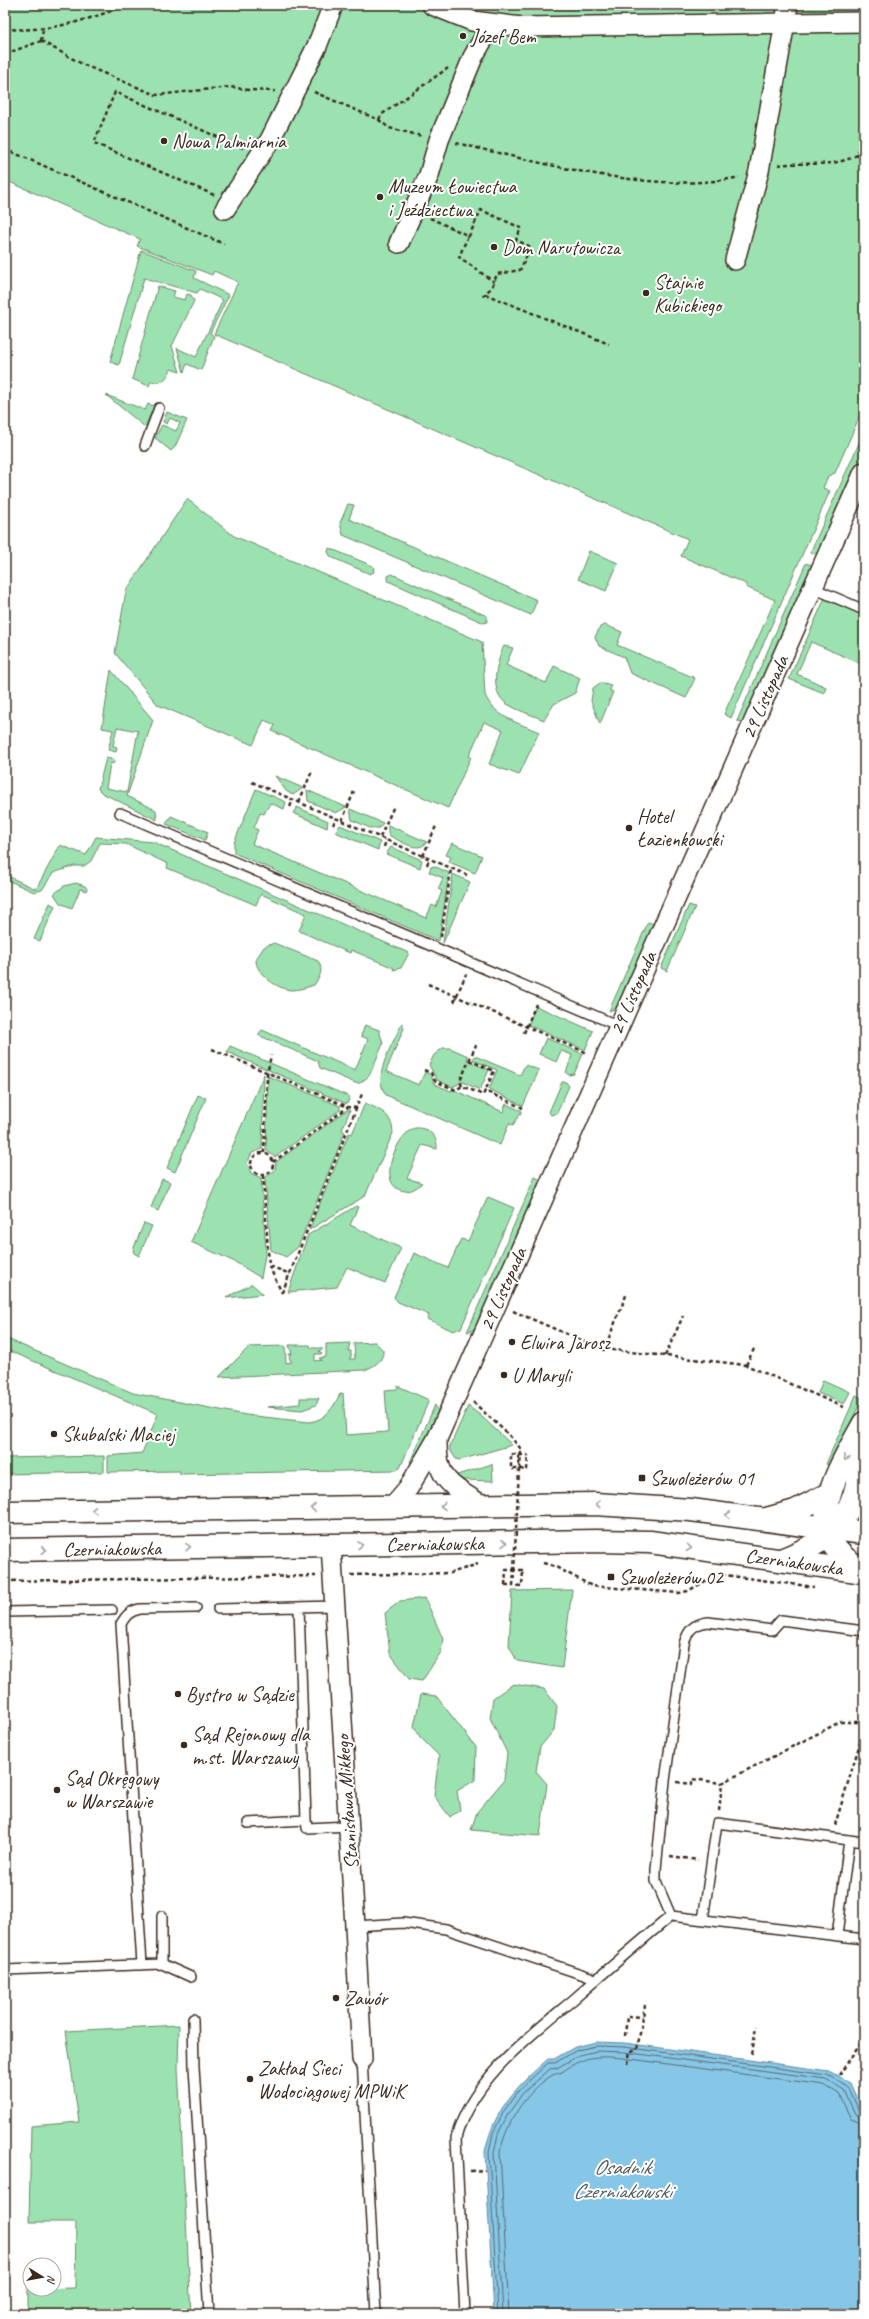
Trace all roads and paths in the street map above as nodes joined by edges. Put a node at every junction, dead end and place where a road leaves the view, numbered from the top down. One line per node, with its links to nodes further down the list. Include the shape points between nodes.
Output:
1 (127, 5): 8 (path, via 94,18)
2 (333, 5): 12 (street)
3 (432, 5): 6 (street, via 472,21)
4 (786, 14): 5 (street); 6 (street, via 522,27); 27 (street, via 759,171)
5 (864, 22)
6 (492, 24): 11 (street)
7 (5, 29): 8 (path)
8 (43, 30): 9 (path)
9 (41, 41): 10 (path); 12 (path, via 84,65 156,95 230,86)
10 (5, 54)
11 (473, 57): 13 (path, via 464,56 381,115); 15 (street)
12 (296, 89): 13 (path); 18 (street)
13 (379, 120): 15 (path, via 389,128)
14 (864, 136): 17 (path)
15 (439, 140): 21 (path, via 559,166 643,180 706,182); 25 (street, via 429,175)
16 (5, 149): 26 (path)
17 (857, 156): 19 (path); 20 (path, via 829,164)
18 (258, 160): 22 (street); 22 (path, via 241,147 115,92 94,143)
19 (864, 160)
20 (772, 166)
21 (742, 177)
22 (227, 205)
23 (425, 216): 24 (path)
24 (468, 236): 28 (path, via 459,257); 28 (path, via 481,210 521,228 516,240 531,247 520,270 497,274)
25 (399, 243)
26 (224, 244)
27 (735, 260)
28 (494, 282): 29 (path)
29 (485, 294): 30 (path); 31 (path)
30 (482, 297)
31 (609, 344)
32 (159, 408): 33 (lane)
33 (145, 446)
34 (864, 472): 35 (street, 29 Listopada)
35 (813, 588): 36 (lane); 63 (street, 29 Listopada)
36 (864, 610)
37 (312, 771): 41 (path)
38 (252, 782): 40 (path)
39 (355, 789): 46 (path)
40 (293, 800): 41 (path); 43 (path)
41 (299, 802): 45 (path)
42 (394, 806): 49 (path)
43 (290, 807)
44 (120, 813): 63 (lane)
45 (336, 818): 46 (path); 47 (path)
46 (342, 821): 49 (path)
47 (333, 825)
48 (436, 826): 52 (path)
49 (380, 838): 50 (path)
50 (386, 840): 51 (path); 52 (path)
51 (384, 847)
52 (423, 856): 53 (path)
53 (429, 859): 54 (path); 55 (path)
54 (427, 865)
55 (452, 869): 56 (path); 57 (path)
56 (467, 875)
57 (440, 942)
58 (466, 974): 60 (path)
59 (428, 984): 60 (path)
60 (456, 996): 61 (path); 64 (path)
61 (454, 1002)
62 (536, 1004): 64 (path)
63 (619, 1026): 94 (street, 29 Listopada)
64 (526, 1027): 65 (path); 68 (path)
65 (524, 1033)
66 (476, 1045): 70 (path)
67 (212, 1049): 72 (path)
68 (587, 1054)
69 (271, 1056): 72 (path)
70 (469, 1060): 73 (path, via 460,1081); 74 (path, via 494,1071)
71 (424, 1070): 73 (path, via 431,1073 435,1081 456,1090)
72 (267, 1073): 76 (path); 79 (path)
73 (462, 1086): 74 (path, via 483,1095)
74 (485, 1091): 78 (path)
75 (362, 1094): 77 (path)
76 (348, 1107): 77 (path); 80 (path)
77 (357, 1108): 83 (path)
78 (523, 1108)
79 (264, 1153): 80 (path, via 271,1157); 81 (path, via 258,1153 251,1161 252,1170)
80 (273, 1162): 81 (path, via 270,1171)
81 (263, 1175): 82 (path)
82 (269, 1266): 83 (path); 83 (path, via 282,1293)
83 (290, 1274)
84 (627, 1293): 87 (path)
85 (517, 1313): 87 (path, via 604,1350)
86 (683, 1316): 89 (path)
87 (605, 1347): 89 (path)
88 (755, 1347): 90 (path)
89 (665, 1356): 90 (path)
90 (746, 1365): 92 (path)
91 (468, 1397): 95 (path, via 508,1434 521,1449)
92 (846, 1408)
93 (864, 1423): 98 (main road, one-way to 98)
94 (436, 1439): 100 (street, via 440,1470 458,1490); 101 (street, 29 Listopada, via 409,1488)
95 (520, 1454): 97 (path); 97 (path, bridge, via 528,1455 527,1470); 97 (path, via 511,1454 511,1469); 118 (path, bridge)
96 (864, 1454): 99 (main road)
97 (520, 1469)
98 (830, 1493): 103 (main road, via 795,1511); 104 (main road, via 826,1505)
99 (859, 1504): 104 (main road)
100 (482, 1505): 101 (main road, Czerniakowska, one-way to 101); 103 (main road, Czerniakowska, one-way to 100, via 648,1506)
101 (392, 1507): 102 (main road, Czerniakowska, one-way to 102)
102 (5, 1512)
103 (766, 1519): 104 (main road, Czerniakowska)
104 (830, 1530): 105 (main road, Czerniakowska); 108 (main road, via 796,1554); 114 (main road, via 844,1557)
105 (864, 1533)
106 (331, 1545): 107 (main road, Czerniakowska, one-way to 106); 108 (main road, Czerniakowska, one-way to 108, via 650,1542); 120 (street, Stanisława Mikkego)
107 (5, 1550)
108 (781, 1560): 114 (main road, Czerniakowska)
109 (510, 1562): 110 (path)
110 (517, 1562)
111 (539, 1562): 119 (path, via 554,1566 592,1586 679,1593 688,1591 717,1574)
112 (483, 1563): 115 (path, via 451,1573)
113 (514, 1570): 118 (path); 118 (path, bridge, via 506,1570 505,1585); 118 (path, via 523,1570 522,1586)
114 (864, 1571)
115 (350, 1575)
116 (324, 1576): 117 (path)
117 (5, 1581)
118 (513, 1586)
119 (815, 1587)
120 (334, 1606): 121 (lane); 134 (street, Stanisława Mikkego)
121 (299, 1607): 123 (lane); 131 (lane)
122 (196, 1608): 147 (lane, via 140,1609 125,1616 121,1624)
123 (218, 1609)
124 (112, 1610): 125 (lane)
125 (5, 1612)
126 (864, 1632): 129 (lane, via 781,1620 772,1630 708,1622 691,1629 684,1644)
127 (864, 1722): 130 (path, via 840,1722)
128 (864, 1730): 135 (path, via 836,1818)
129 (665, 1781): 130 (path, via 692,1784 692,1779); 138 (lane)
130 (722, 1783): 133 (path)
131 (306, 1820): 132 (lane); 134 (lane, via 306,1828)
132 (248, 1823)
133 (717, 1823): 135 (lane); 139 (lane)
134 (349, 1826): 143 (street, Stanisława Mikkego)
135 (834, 1837): 136 (lane)
136 (849, 1840): 137 (lane); 144 (lane)
137 (864, 1842)
138 (657, 1854): 139 (path); 141 (lane, via 656,1881)
139 (712, 1862): 142 (lane)
140 (162, 1916): 146 (lane)
141 (671, 1916): 142 (lane); 150 (lane)
142 (703, 1920): 144 (lane)
143 (356, 1926): 150 (lane, via 402,1923 446,1929); 158 (street, Stanisława Mikkego)
144 (837, 1936): 145 (lane)
145 (864, 1939)
146 (162, 1964): 147 (lane); 149 (lane)
147 (142, 1965): 148 (lane)
148 (5, 1970)
149 (190, 1977)
150 (596, 1979): 167 (lane, via 510,2054 474,2099 460,2122 456,2138 456,2156)
151 (645, 2005): 152 (path)
152 (643, 2017): 155 (path, via 627,2016); 159 (path, via 637,2050 630,2051)
153 (193, 2019): 165 (lane)
154 (756, 2026): 157 (path)
155 (625, 2036)
156 (864, 2041): 160 (path)
157 (752, 2054)
158 (362, 2059): 166 (lane)
159 (628, 2064)
160 (839, 2075)
161 (864, 2081): 162 (path)
162 (858, 2084)
163 (485, 2170): 164 (path)
164 (467, 2171)
165 (209, 2314)
166 (376, 2314)
167 (465, 2314)

